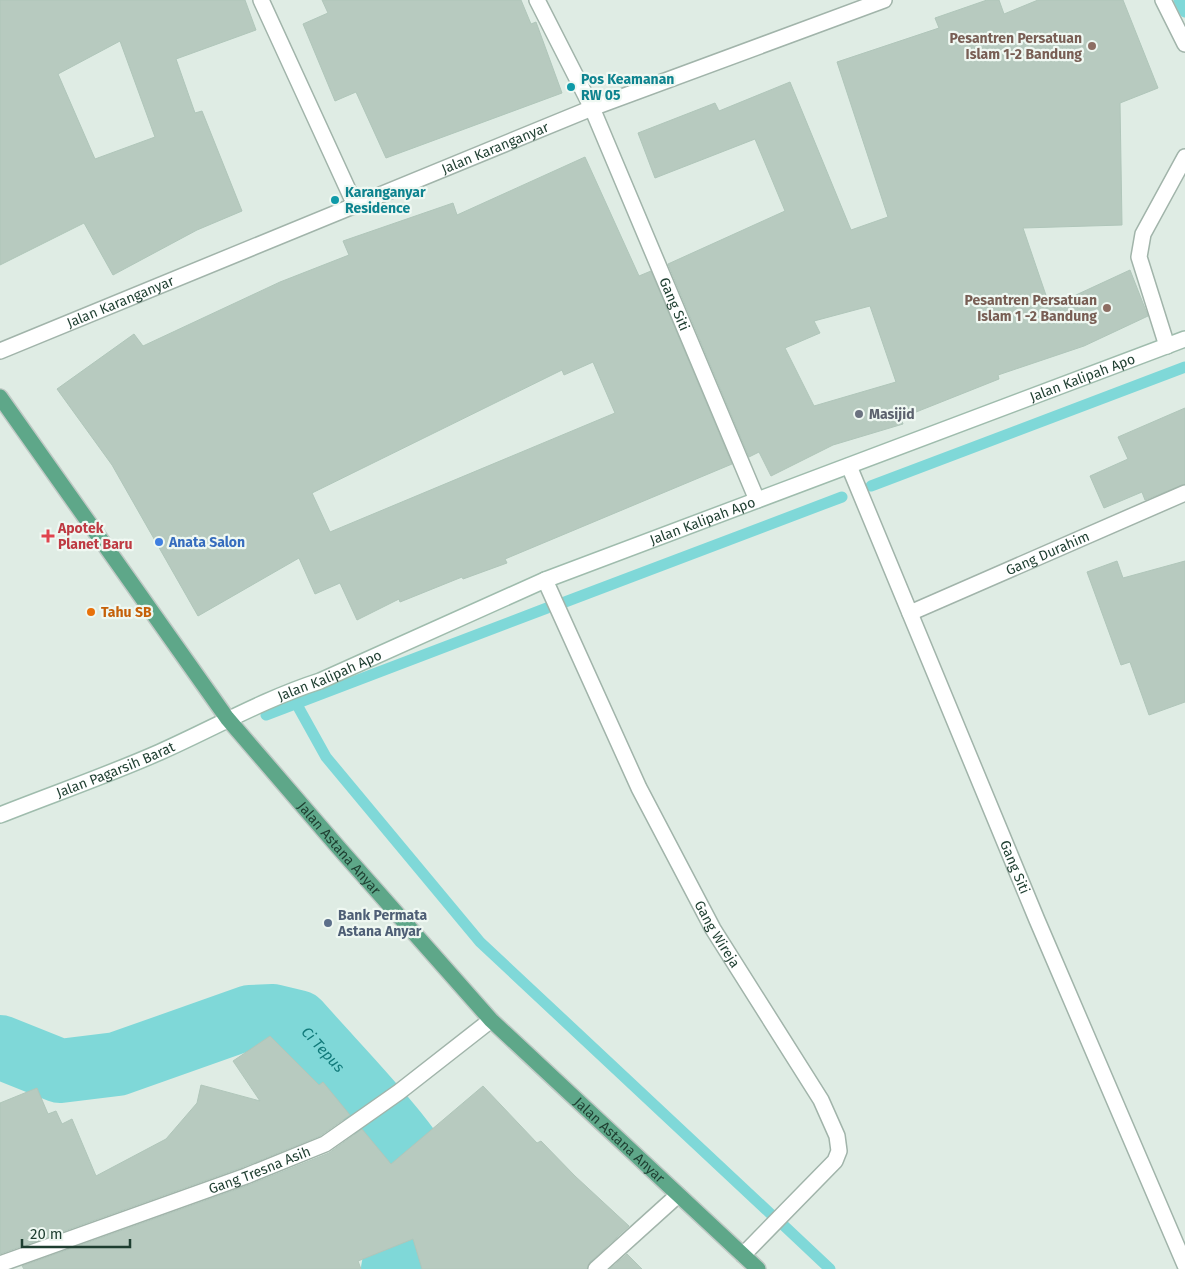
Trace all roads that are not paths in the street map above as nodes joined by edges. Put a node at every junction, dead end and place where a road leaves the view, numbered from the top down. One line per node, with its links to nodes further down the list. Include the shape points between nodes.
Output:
1 (261, 0): 8 (street)
2 (537, 0): 6 (street, Gang Siti)
3 (884, 0): 6 (street, Jalan Karanganyar)
4 (1163, 0): 5 (street)
5 (1185, 44)
6 (592, 108): 8 (street, Jalan Karanganyar); 15 (street, Gang Siti)
7 (1185, 157): 10 (street, via 1143,234 1138,257)
8 (355, 205): 11 (street, Jalan Karanganyar)
9 (1185, 339): 10 (street, Jalan Kalipah Apo)
10 (1167, 346): 13 (street, Jalan Kalipah Apo)
11 (0, 351)
12 (0, 397): 18 (main road, Jalan Astana Anyar)
13 (849, 466): 15 (street, Jalan Kalipah Apo); 17 (street, Gang Siti)
14 (1185, 493): 17 (street, Gang Durahim)
15 (757, 500): 16 (street, Jalan Kalipah Apo)
16 (545, 580): 18 (street, Jalan Kalipah Apo); 22 (street, Gang Wireja, via 648,806 713,928 821,1100 837,1136 839,1151 835,1161)
17 (910, 613): 24 (street, Gang Siti)
18 (227, 718): 19 (street, Jalan Pagarsih Barat, via 152,756); 20 (main road, Jalan Astana Anyar)
19 (0, 815)
20 (491, 1020): 21 (main road, Jalan Astana Anyar); 23 (street, Gang Tresna Asih, via 399,1092 325,1144 246,1176)
21 (678, 1195): 22 (main road, Jalan Astana Anyar); 25 (street)
22 (743, 1255): 26 (main road, Jalan Astana Anyar)
23 (0, 1264)
24 (1185, 1265)
25 (596, 1269)
26 (758, 1269)

